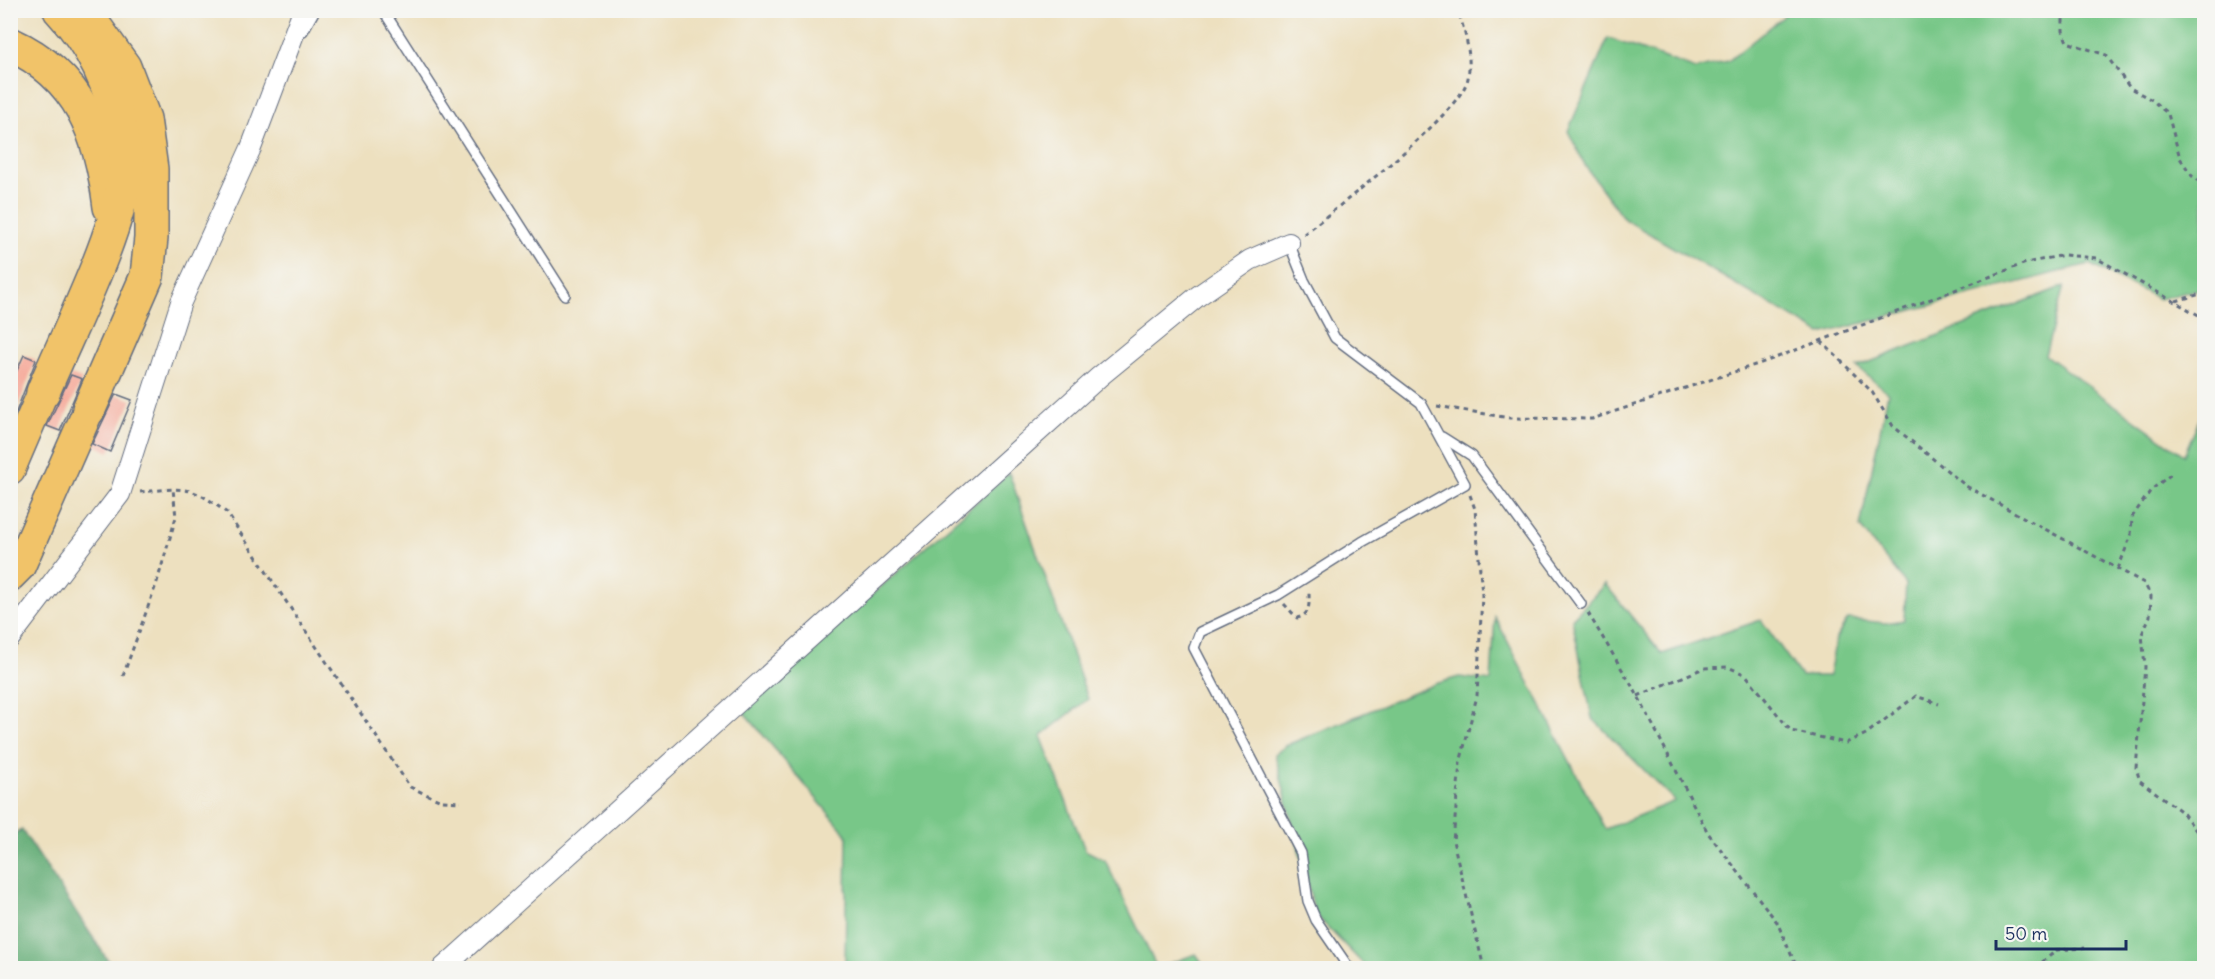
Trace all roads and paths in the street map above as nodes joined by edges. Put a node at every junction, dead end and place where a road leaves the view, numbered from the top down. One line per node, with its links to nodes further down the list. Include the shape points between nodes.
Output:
1 (60, 10): 13 (highway, via 100,64 118,116 127,164)
2 (83, 10): 11 (highway)
3 (94, 10): 11 (highway)
4 (303, 10): 10 (street)
5 (315, 10): 10 (lane)
6 (383, 10): 16 (lane)
7 (1458, 10): 14 (path, via 1469,45 1468,79 1454,104 1381,172)
8 (2063, 10): 12 (path, via 2067,42 2106,55 2130,88 2168,114 2180,158 2192,176)
9 (10, 44): 13 (highway, via 38,58 66,82 86,112 101,151)
10 (282, 66): 28 (street, via 251,148 181,302)
11 (124, 67): 22 (highway, via 144,119 151,169 151,238 147,276)
12 (2205, 184)
13 (112, 228): 20 (highway)
14 (1288, 243): 21 (lane, via 1335,338); 41 (street, via 1250,260 1198,296 1099,377)
15 (2205, 293): 17 (path)
16 (565, 295)
17 (2175, 301): 18 (path); 19 (path, via 2096,258 2064,255 2026,263)
18 (2205, 318)
19 (1821, 341): 21 (path, via 1592,419 1510,418); 29 (path, via 1872,392 1893,426 1966,486)
20 (43, 392): 24 (main road)
21 (1421, 403): 23 (lane)
22 (89, 408): 31 (main road, via 20,566)
23 (1440, 436): 26 (lane); 33 (lane, via 1472,456)
24 (10, 469)
25 (2174, 472): 29 (path, via 2151,490 2132,518 2131,535)
26 (1465, 484): 30 (lane); 43 (path, via 1475,509 1482,595 1477,696 1460,763 1453,841)
27 (173, 489): 28 (path); 35 (path, via 176,517); 38 (path, via 185,488 227,513 410,787 441,801)
28 (120, 494): 34 (street)
29 (2118, 569): 39 (path, via 2144,583 2151,596 2150,616 2142,634 2145,667 2136,768 2140,781 2182,812)
30 (1310, 574): 32 (lane); 32 (path, via 1308,612 1304,617 1297,618)
31 (10, 576)
32 (1278, 595): 42 (lane, via 1200,633 1194,648 1301,853 1308,901 1316,920)
33 (1581, 604): 36 (path)
34 (10, 638)
35 (123, 676)
36 (1638, 696): 37 (path, via 1704,668 1728,667 1746,675 1791,731 1846,743 1866,734 1916,696); 44 (path, via 1708,833 1777,922)
37 (1939, 704)
38 (461, 802)
39 (2205, 841)
40 (2085, 948): 45 (path, via 2057,950)
41 (442, 969)
42 (1349, 969)
43 (1484, 969)
44 (1797, 969)
45 (2035, 969)

